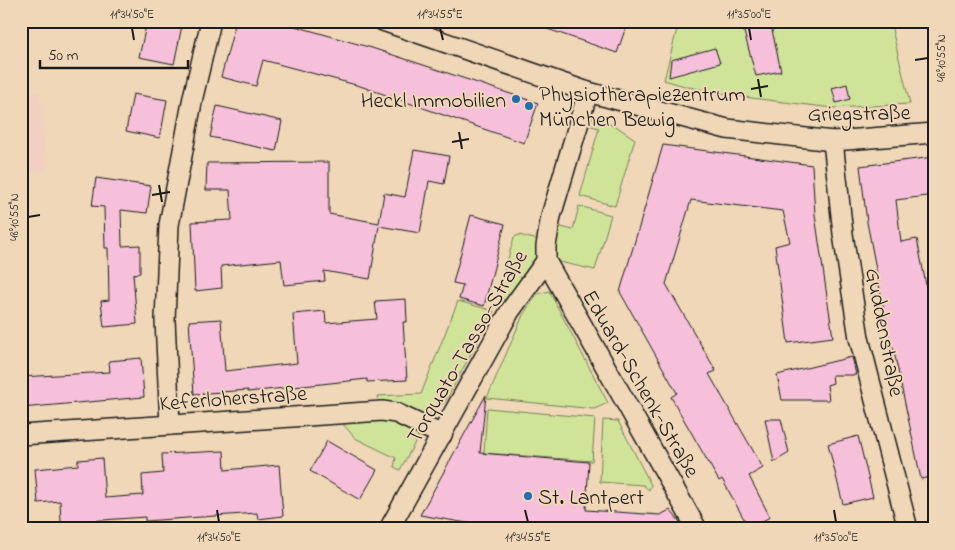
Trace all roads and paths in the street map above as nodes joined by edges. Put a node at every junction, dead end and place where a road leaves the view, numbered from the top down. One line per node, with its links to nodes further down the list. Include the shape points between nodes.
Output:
1 (211, 21): 7 (street, via 169,225 165,320)
2 (383, 21): 3 (street, Griegstraße)
3 (588, 92): 5 (street, Griegstraße, via 727,129); 6 (street, Torquato-Tasso-Straße, via 551,216)
4 (934, 133): 5 (street, Griegstraße)
5 (833, 141): 12 (street, Guddenstraße, via 859,338)
6 (546, 261): 9 (street, Torquato-Tasso-Straße, via 510,311); 11 (street, Eduard-Schenk-Straße)
7 (170, 425): 8 (street, Keferloherstraße); 9 (street, Keferloherstraße, via 390,411)
8 (21, 435)
9 (442, 435): 10 (street, Torquato-Tasso-Straße)
10 (389, 529)
11 (697, 529)
12 (908, 529)

